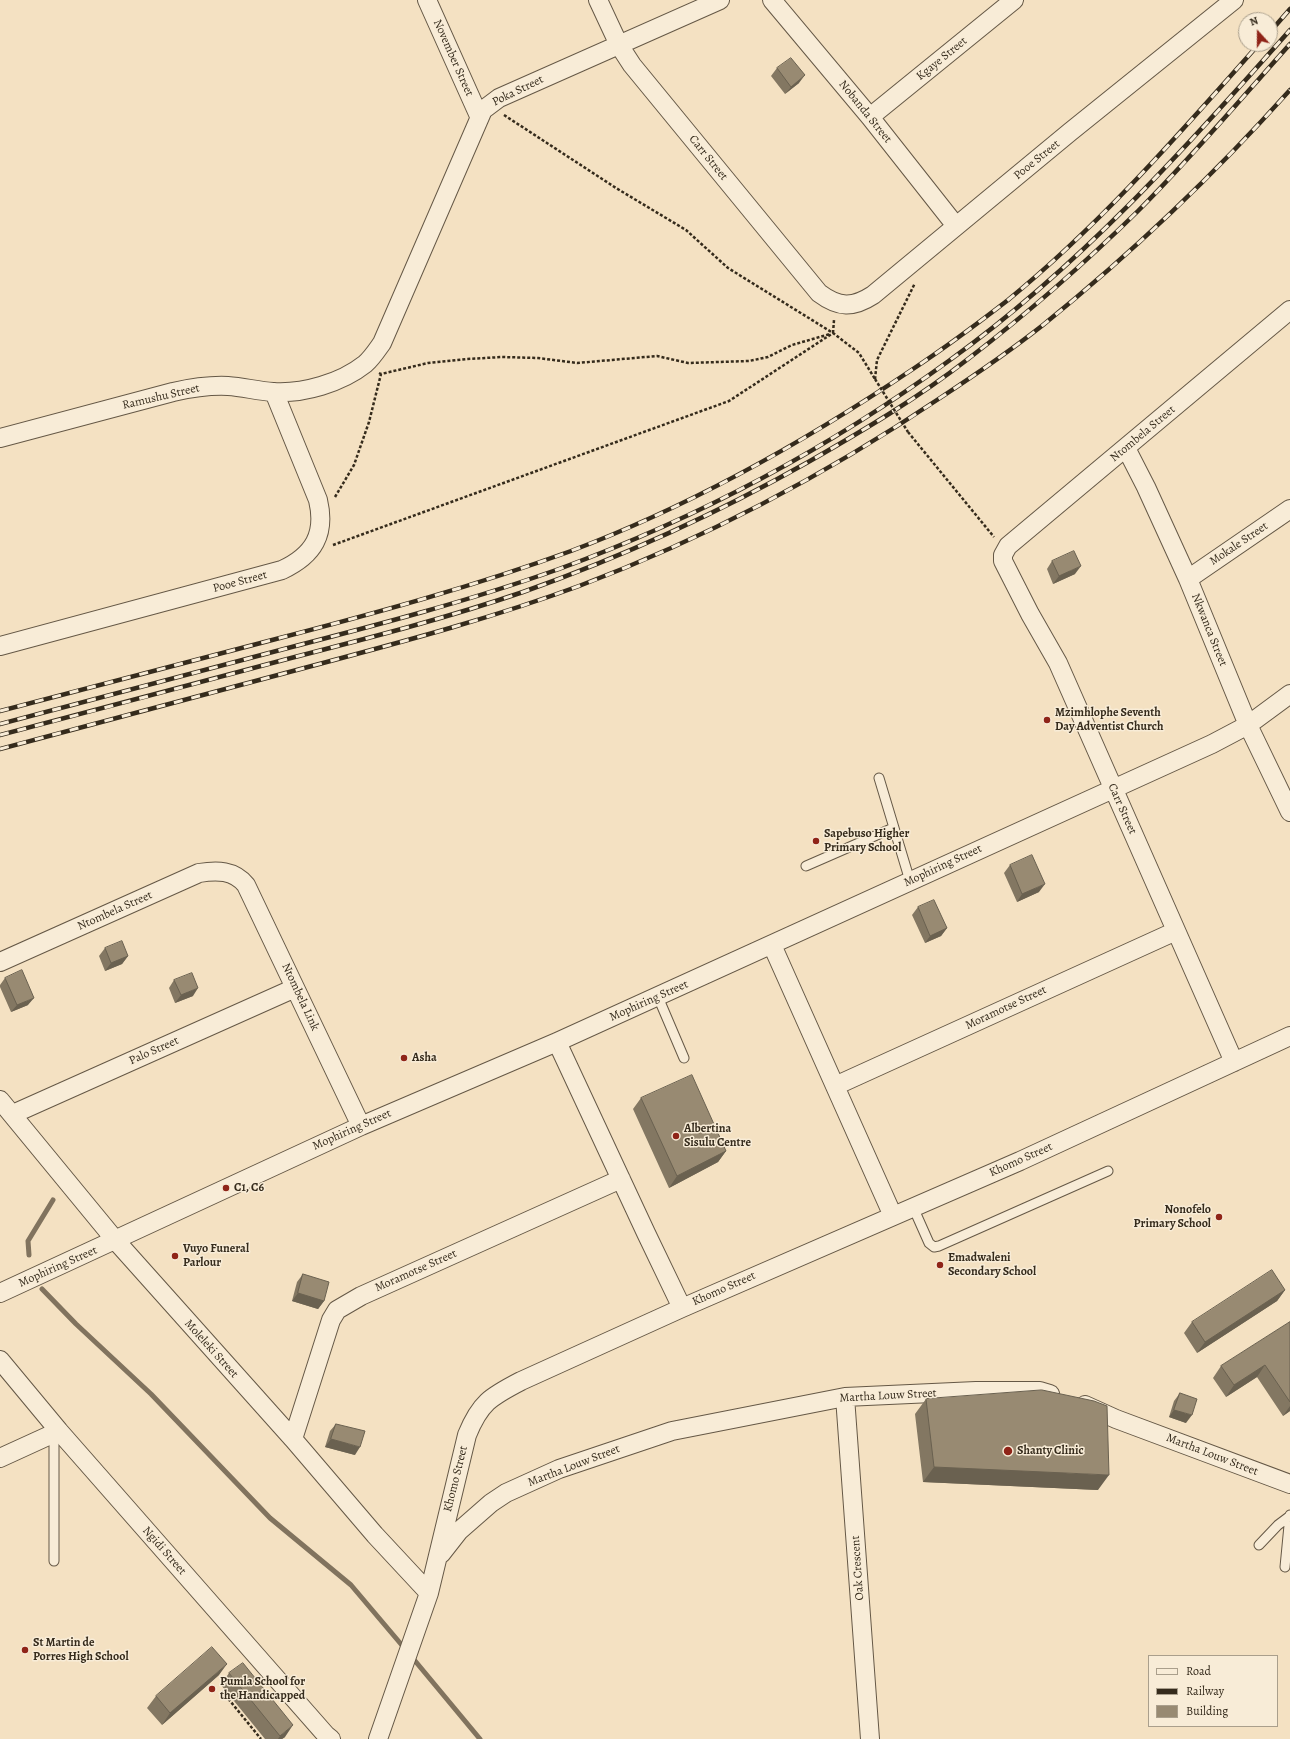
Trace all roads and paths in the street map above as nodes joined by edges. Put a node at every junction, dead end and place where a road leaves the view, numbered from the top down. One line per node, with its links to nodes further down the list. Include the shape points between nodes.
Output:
1 (427, 0): 8 (street, November Street)
2 (598, 0): 7 (street, Carr Street)
3 (720, 0): 7 (street, Poka Street)
4 (772, 0): 9 (street, Nobanda Street)
5 (1014, 0): 9 (street, Kgaye Street)
6 (1234, 0): 10 (street, Pooe Street)
7 (619, 45): 8 (street, Poka Street, via 499,98); 12 (street, Carr Street, via 632,65 819,293)
8 (484, 110): 14 (path, via 686,230 728,268); 15 (street, Poka Street)
9 (870, 118): 10 (street, Nobanda Street)
10 (956, 226): 11 (street, Pooe Street)
11 (917, 259): 12 (street, Pooe Street, via 861,303); 18 (path, via 920,270 877,360)
12 (835, 303)
13 (1290, 310): 21 (street, Ntombela Street)
14 (833, 333): 17 (path, via 792,345 768,357 748,361 688,363 657,356 577,363 502,357 428,364); 18 (path, via 859,353); 24 (path, via 729,401)
15 (382, 343): 16 (street, Ramushu Street)
16 (365, 364): 17 (path); 19 (street, Ramushu Street, via 310,389)
17 (382, 374): 23 (path, via 354,464)
18 (875, 379): 25 (path, bridge, via 908,432)
19 (274, 392): 20 (street, Ramushu Street, via 227,386 199,387); 23 (street, Pooe Street, via 318,500)
20 (0, 438)
21 (1126, 448): 25 (street, Ntombela Street); 26 (street, Nkwanca Street)
22 (1290, 509): 26 (street, Mokale Street)
23 (321, 522): 24 (street, Pooe Street, via 317,538)
24 (306, 554): 27 (street, Pooe Street, via 282,570)
25 (1004, 556): 31 (street, Carr Street, via 1030,614 1058,663)
26 (1188, 579): 29 (street, Nkwanca Street)
27 (0, 646)
28 (1290, 694): 29 (street, Mophiring Street)
29 (1248, 725): 31 (street, Mophiring Street); 32 (street, Nkwanca Street)
30 (879, 778): 33 (lane)
31 (1113, 789): 36 (street, Mophiring Street); 37 (street, Carr Street)
32 (1290, 812)
33 (893, 828): 34 (lane); 36 (lane)
34 (806, 866)
35 (232, 873): 39 (street, Ntombela Street, via 199,873); 40 (street, Ntombela Link, via 246,885)
36 (910, 881): 38 (street, Mophiring Street)
37 (1176, 931): 45 (street, Carr Street); 46 (street, Moramotse Street)
38 (772, 945): 41 (street, Mophiring Street); 46 (street)
39 (0, 962)
40 (295, 988): 48 (street, Palo Street); 49 (street, Ntombela Link)
41 (658, 997): 43 (street, Mophiring Street); 44 (lane)
42 (1290, 1036): 45 (street, Khomo Street)
43 (557, 1042): 49 (street, Mophiring Street); 51 (street)
44 (684, 1058)
45 (1234, 1062): 52 (street, Khomo Street, via 1020,1161)
46 (835, 1086): 53 (street)
47 (0, 1100): 48 (street, Moleleki Street)
48 (13, 1114): 54 (street, Moleleki Street)
49 (361, 1126): 54 (street, Mophiring Street)
50 (1108, 1171): 52 (lane, via 934,1247 929,1243)
51 (621, 1179): 56 (street); 60 (street, Moramotse Street, via 361,1296 337,1310 331,1320)
52 (913, 1207): 53 (street, Khomo Street)
53 (893, 1216): 56 (street, Khomo Street)
54 (116, 1241): 55 (street, Mophiring Street); 60 (street, Moleleki Street)
55 (0, 1293)
56 (682, 1308): 65 (street, Khomo Street, via 521,1381 486,1402 475,1416 467,1435)
57 (0, 1360): 59 (street, Ngidi Street)
58 (846, 1396): 62 (street, Martha Louw Street, via 1040,1391 1067,1398); 65 (street, Martha Louw Street, via 672,1431 559,1469 506,1493 491,1503 460,1531); 73 (street, Oak Crescent)
59 (56, 1432): 61 (street); 66 (lane); 71 (street, Ngidi Street)
60 (293, 1439): 68 (street, Moleleki Street, via 374,1535)
61 (0, 1458)
62 (1290, 1484)
63 (1290, 1516): 64 (lane); 67 (lane)
64 (1259, 1545)
65 (438, 1558): 68 (street, Khomo Street)
66 (54, 1561)
67 (1285, 1567)
68 (428, 1593): 72 (street, Khomo Street)
69 (222, 1691): 70 (path)
70 (261, 1739)
71 (331, 1739)
72 (378, 1739)
73 (870, 1739)

